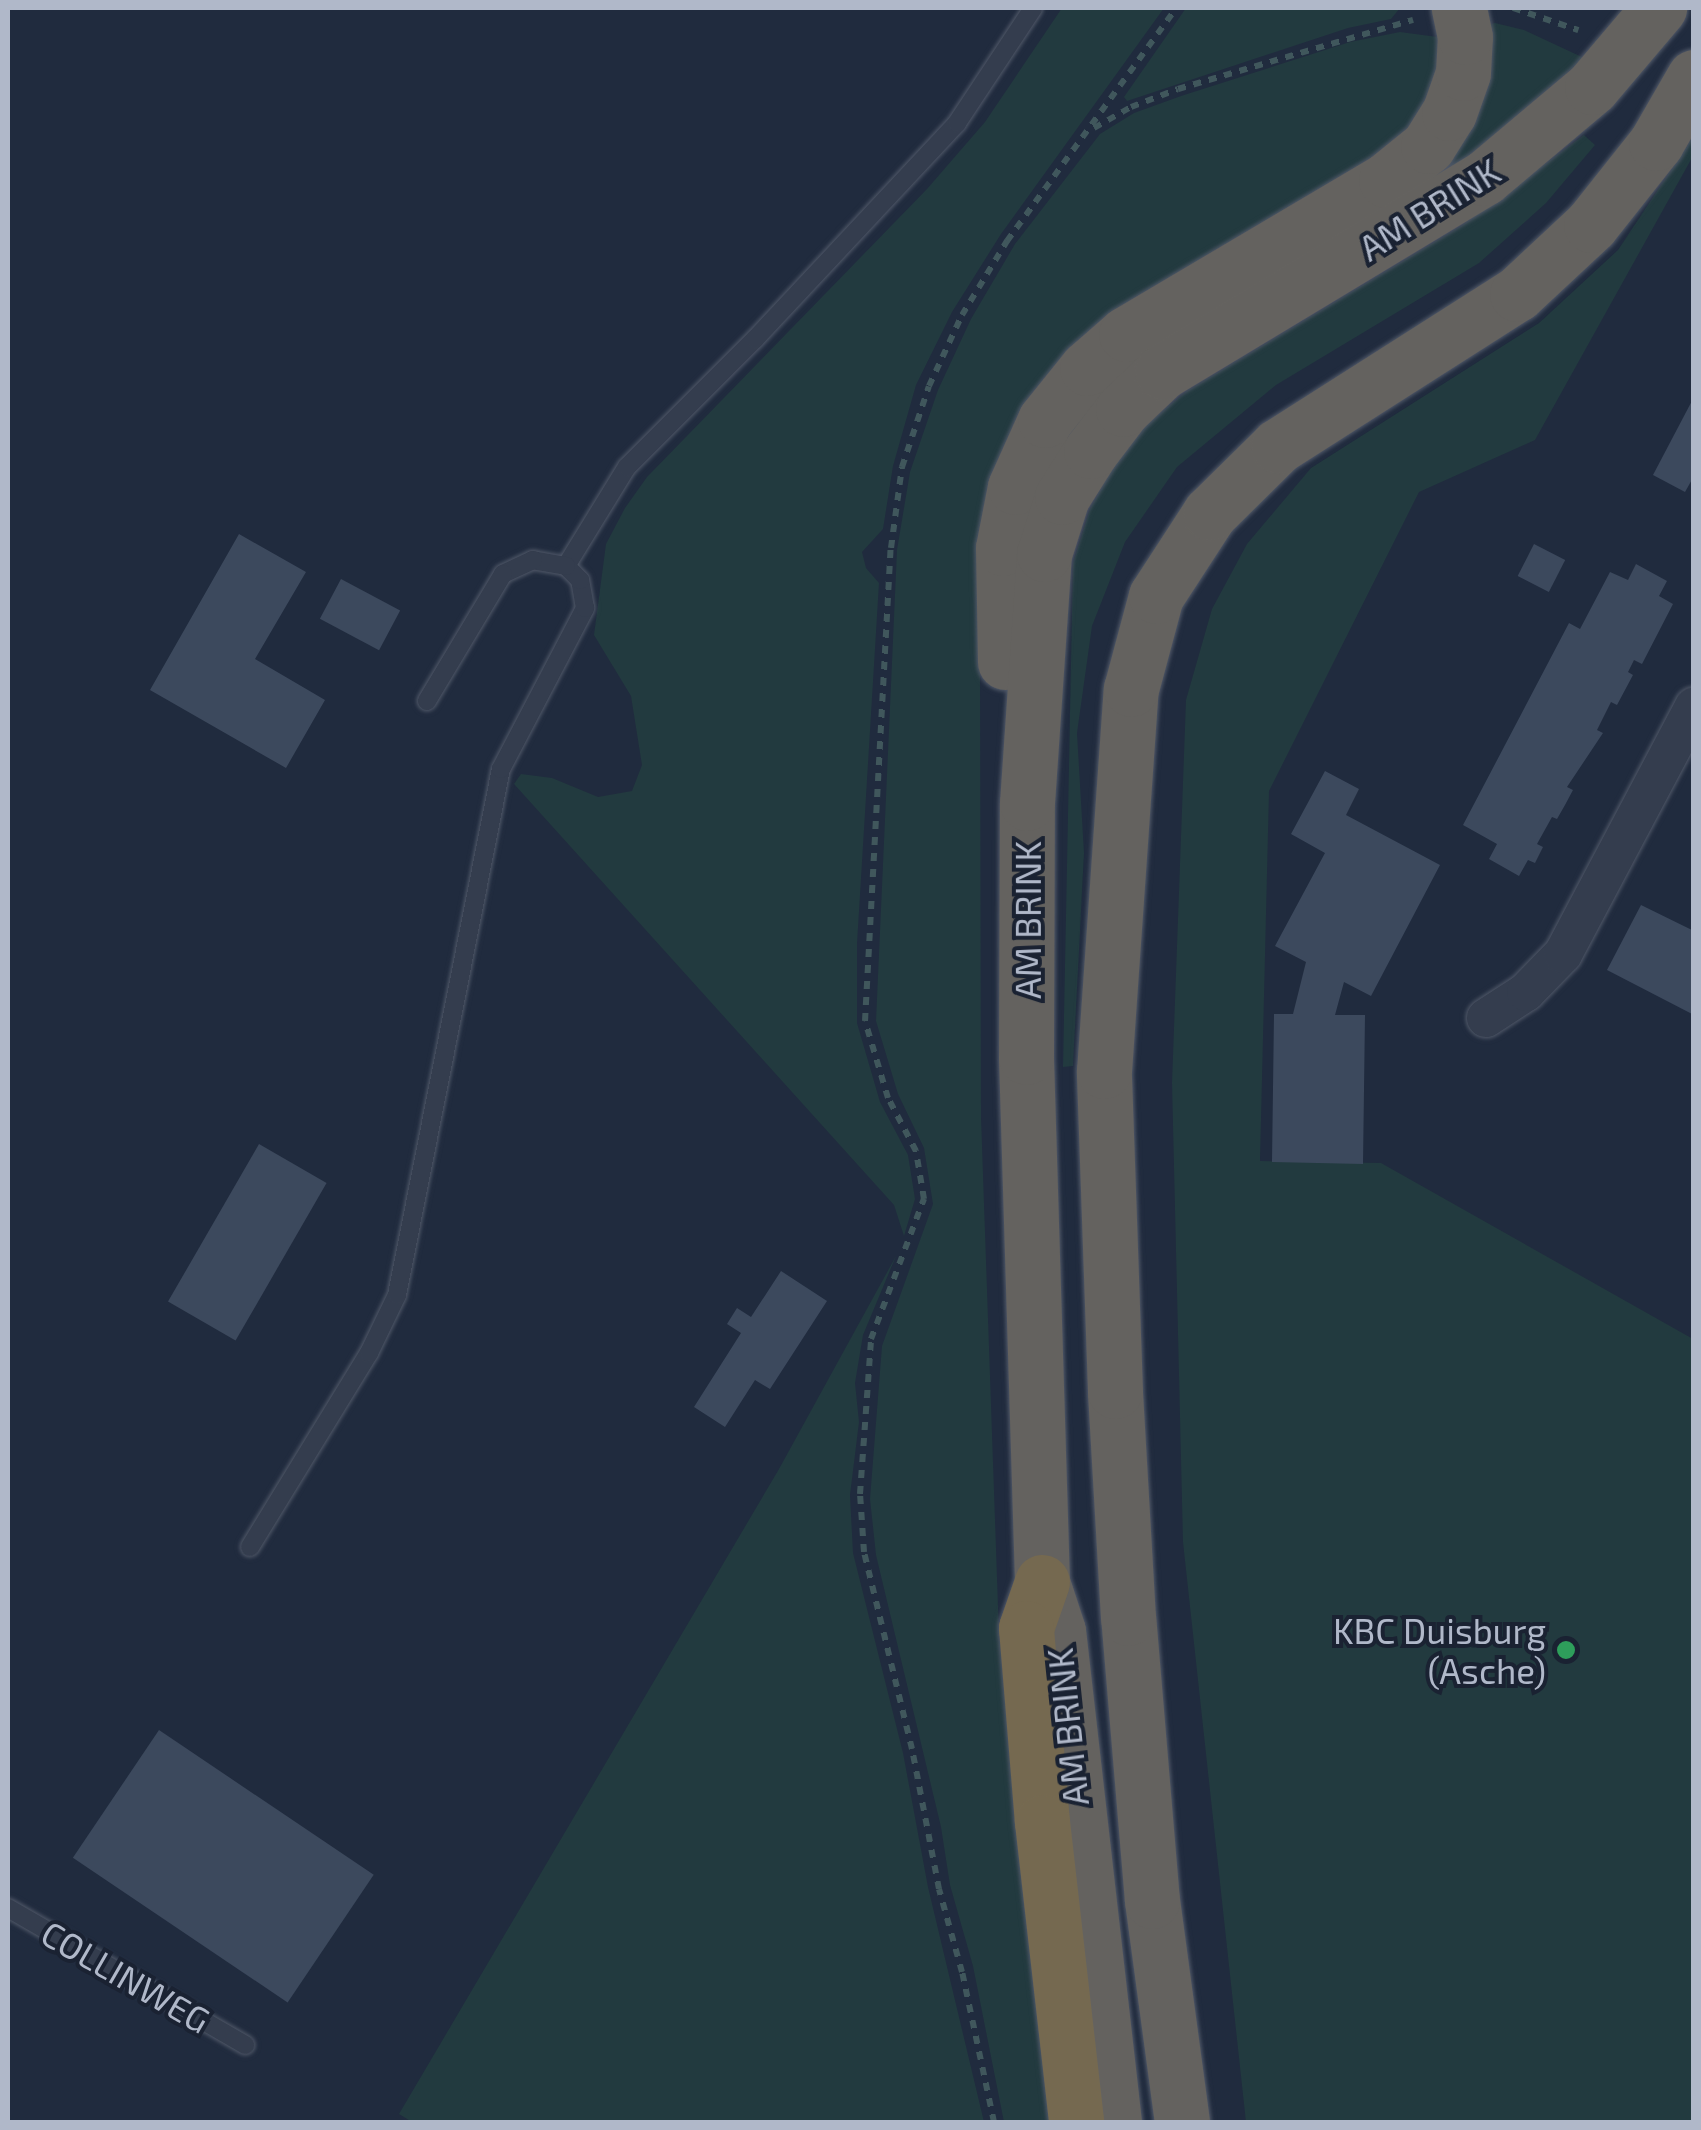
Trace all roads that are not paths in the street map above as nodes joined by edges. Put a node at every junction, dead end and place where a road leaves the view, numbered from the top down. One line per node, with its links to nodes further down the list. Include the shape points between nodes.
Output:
1 (1032, 8): 5 (lane, via 957,123 627,467)
2 (1659, 8): 8 (highway, AM BRINK, via 1592,88 1484,178 1204,343 1162,372 1112,423 1062,497 1044,554)
3 (1439, 12): 8 (highway, via 1465,37 1463,73 1428,146 1386,180 1126,334 1087,368 1045,420 1015,487 1004,548 1002,647)
4 (1694, 76): 16 (highway, AM BRINK, via 1656,143 1591,225 1516,294 1278,446 1210,513 1156,596 1131,689 1104,1070 1114,1372 1149,1864)
5 (566, 566): 6 (lane, via 533,560 503,574); 10 (lane, via 580,580 585,608 501,769 397,1295 370,1352)
6 (427, 701)
7 (1694, 707): 9 (street, via 1563,954 1526,992)
8 (1027, 803): 11 (highway, AM BRINK, via 1026,1057)
9 (1486, 1018)
10 (250, 1546)
11 (1042, 1582): 14 (highway, via 1026,1628); 15 (highway, AM BRINK, via 1058,1631)
12 (8, 1908): 13 (lane, COLLINWEG)
13 (245, 2045)
14 (1076, 2122)
15 (1114, 2122)
16 (1182, 2122)

